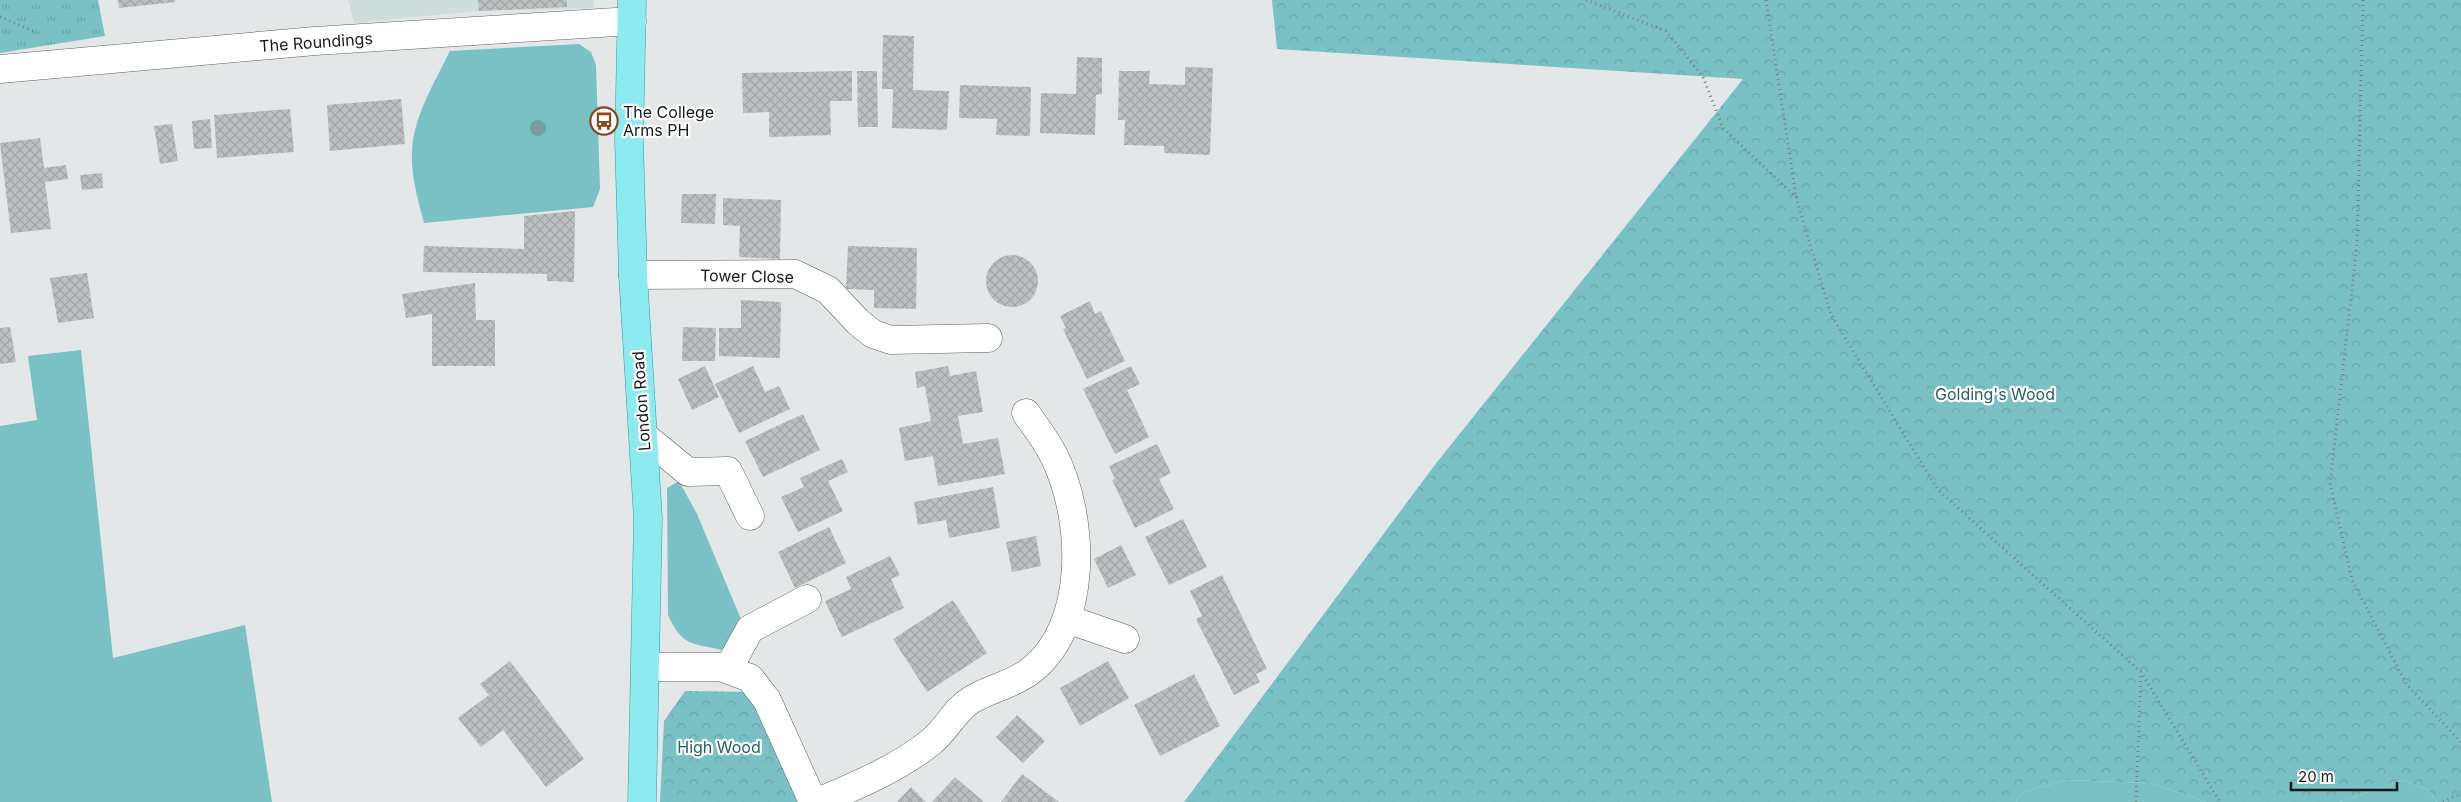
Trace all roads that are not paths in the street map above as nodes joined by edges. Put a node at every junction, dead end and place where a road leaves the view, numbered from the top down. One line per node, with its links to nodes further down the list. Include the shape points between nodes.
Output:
1 (632, 11): 2 (street, The Roundings); 3 (main road, London Road)
2 (0, 69)
3 (633, 275): 4 (street, Tower Close, via 795,274 828,290 858,322 874,334 891,340); 6 (main road, London Road)
4 (988, 338)
5 (1026, 413): 9 (street, via 1054,455 1075,534 1077,572)
6 (644, 436): 7 (street, via 688,472 728,471); 11 (main road, London Road, via 648,519)
7 (750, 516)
8 (807, 599): 12 (street, via 750,629)
9 (1067, 619): 10 (street); 15 (street, via 1045,656 1029,672 969,701 933,740 871,781)
10 (1125, 639)
11 (646, 667): 12 (street); 13 (main road, London Road)
12 (728, 669): 14 (street, via 750,678 767,700)
13 (642, 802)
14 (813, 802)
15 (818, 802)

